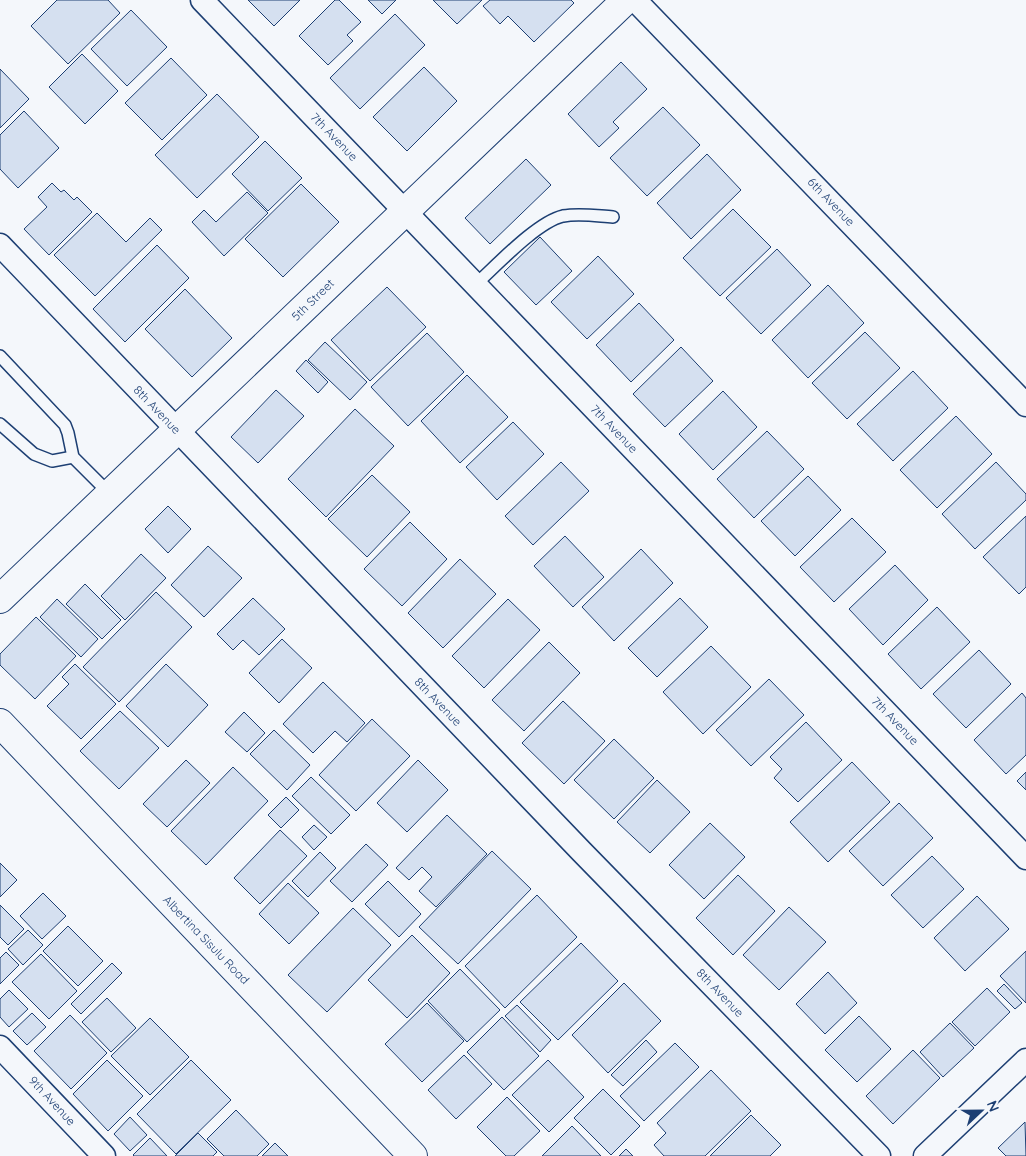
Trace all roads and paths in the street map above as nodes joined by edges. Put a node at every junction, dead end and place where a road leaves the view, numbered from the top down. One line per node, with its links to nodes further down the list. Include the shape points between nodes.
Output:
1 (202, 0): 4 (street, 7th Avenue)
2 (626, 0): 4 (street, 5th Street)
3 (635, 0): 9 (street, 6th Avenue)
4 (405, 211): 7 (street, 7th Avenue); 11 (street, 5th Street)
5 (613, 217): 7 (lane, via 584,214 563,216 548,222)
6 (0, 245): 11 (street, 8th Avenue)
7 (476, 284): 16 (street, 7th Avenue)
8 (0, 356): 12 (lane, via 65,425)
9 (1026, 405)
10 (0, 424): 12 (lane, via 34,454 52,461)
11 (177, 431): 13 (street, 5th Street); 21 (street, 8th Avenue)
12 (73, 457): 13 (lane)
13 (110, 494): 14 (street, 5th Street)
14 (0, 599)
15 (0, 723): 20 (street, Albertina Sisulu Road)
16 (1026, 858)
17 (0, 1047): 19 (street, 9th Avenue)
18 (1026, 1060): 22 (street)
19 (104, 1156)
20 (413, 1156)
21 (879, 1156)
22 (926, 1156)

